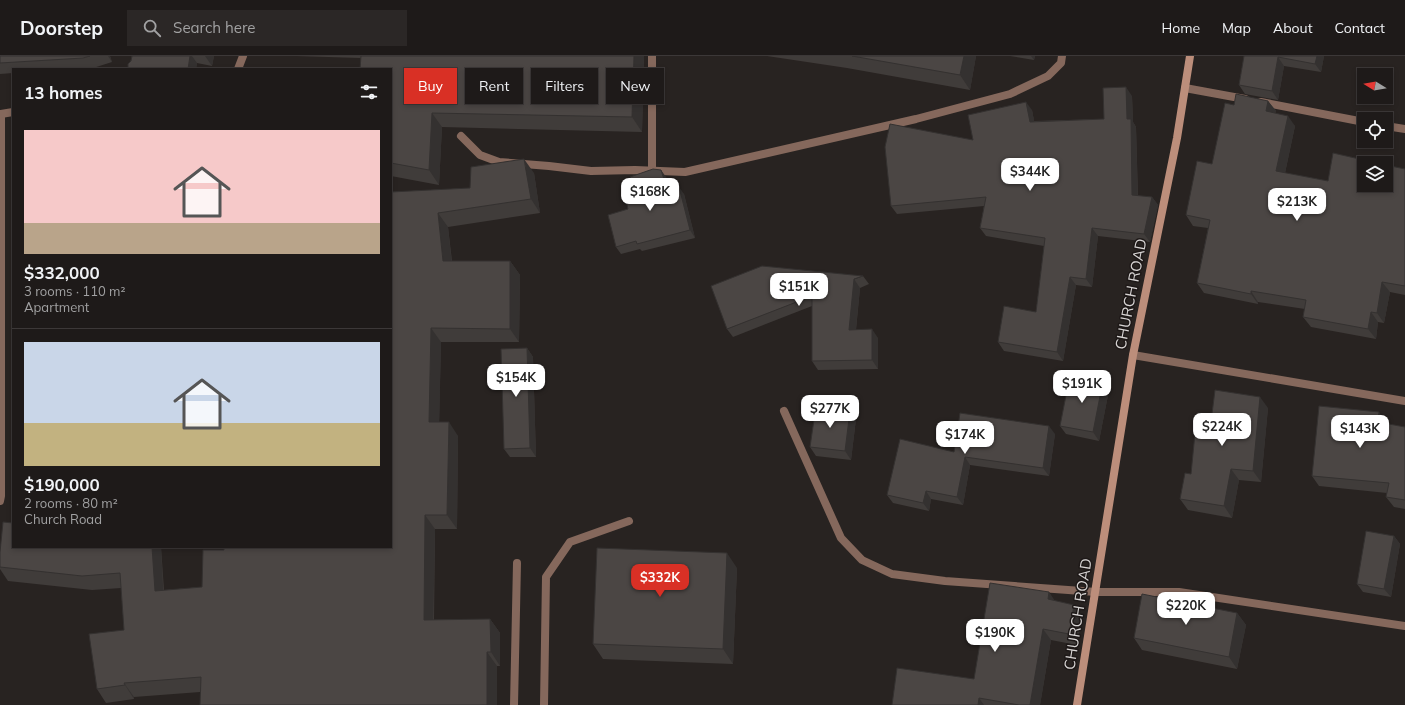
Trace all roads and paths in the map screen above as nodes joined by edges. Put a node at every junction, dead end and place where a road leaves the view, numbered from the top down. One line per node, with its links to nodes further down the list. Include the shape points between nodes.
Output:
1 (243, 56): 5 (street)
2 (652, 56): 13 (street)
3 (1062, 56): 13 (street, via 1061,63 1048,76 1010,94 916,119 686,172)
4 (1190, 56): 6 (street, CHURCH ROAD)
5 (238, 68)
6 (1185, 88): 9 (street); 14 (street, CHURCH ROAD, via 1176,146)
7 (12, 112): 8 (street)
8 (1, 114): 17 (street)
9 (1357, 121)
10 (1393, 127): 11 (street)
11 (1405, 129)
12 (460, 136): 13 (street, via 480,155 499,162 591,171)
13 (652, 171)
14 (1133, 356): 15 (street); 20 (street, CHURCH ROAD)
15 (1405, 401)
16 (784, 411): 20 (street, via 840,538 862,560 892,574 945,581)
17 (0, 501)
18 (629, 521): 23 (street, via 570,542 546,577)
19 (517, 563): 22 (street)
20 (1096, 592): 21 (street, via 1179,592); 24 (street, CHURCH ROAD)
21 (1405, 626)
22 (514, 705)
23 (544, 705)
24 (1077, 705)

